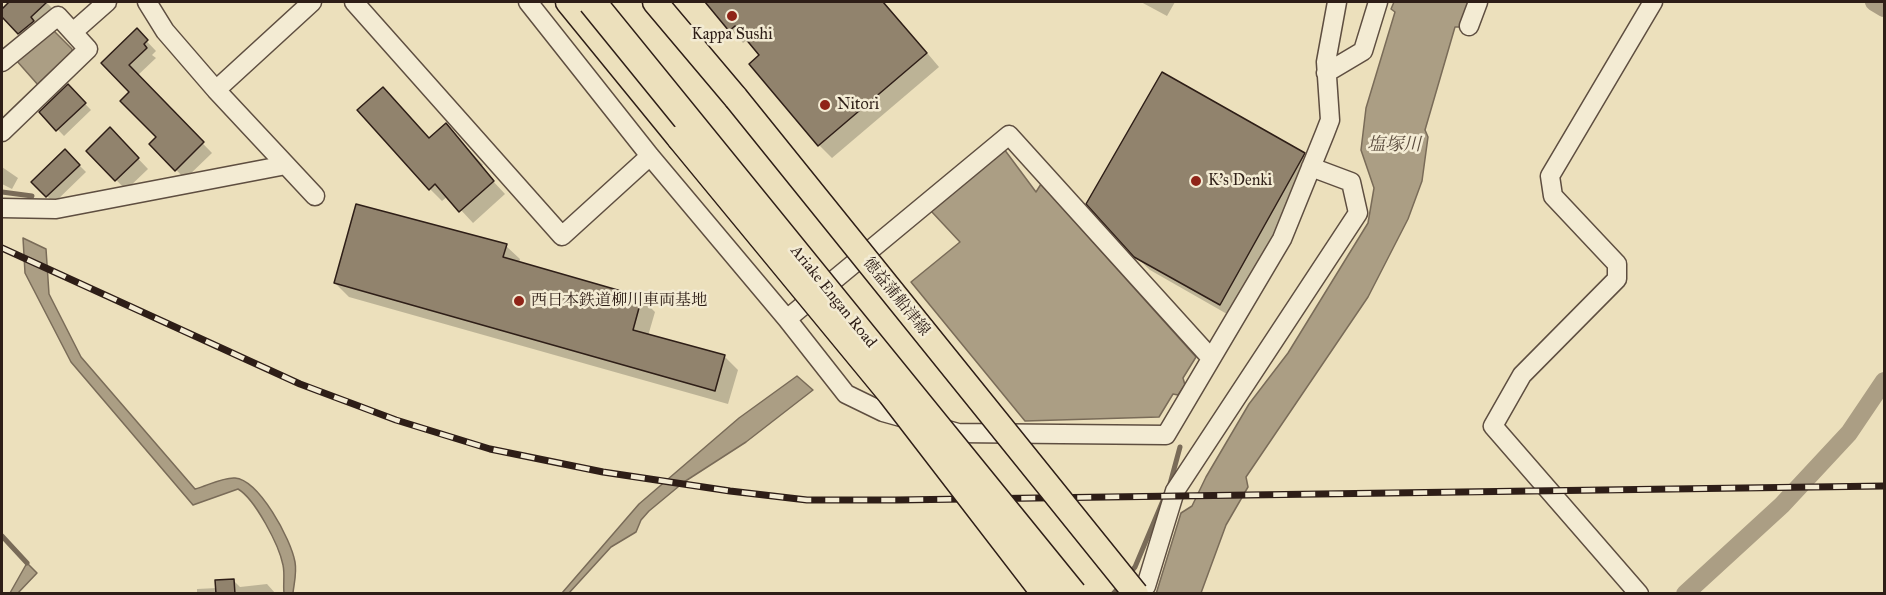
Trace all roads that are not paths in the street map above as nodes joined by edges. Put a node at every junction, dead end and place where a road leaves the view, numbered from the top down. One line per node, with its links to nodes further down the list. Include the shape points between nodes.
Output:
1 (107, 2): 14 (street)
2 (147, 2): 17 (street, via 165,31)
3 (312, 2): 17 (street)
4 (354, 2): 19 (street, via 562,236)
5 (528, 2): 19 (street)
6 (568, 2): 26 (main road, bridge, via 890,394)
7 (592, 2): 27 (highway, Ariake Engan Road, bridge)
8 (655, 2): 28 (main road, 徳益蒲船津線, bridge)
9 (1336, 2): 16 (street)
10 (1378, 2): 16 (street, via 1363,51)
11 (1478, 2): 13 (street)
12 (1653, 2): 29 (street, via 1550,176 1553,196 1617,264 1617,279 1522,375 1493,426)
13 (1469, 26)
14 (73, 32): 15 (street, via 58,16); 18 (street, via 88,49)
15 (2, 62)
16 (1326, 73): 21 (street, via 1330,120)
17 (216, 90): 20 (street)
18 (2, 132)
19 (650, 156): 24 (street)
20 (286, 165): 22 (street); 23 (street, via 56,209)
21 (1311, 167): 25 (street, via 1282,239); 28 (street, via 1352,182 1358,213 1175,491 1146,586)
22 (315, 196)
23 (2, 208)
24 (787, 319): 25 (street, via 846,394 883,412 958,433 1166,435); 25 (street, via 1009,135)
25 (1210, 357)
26 (1044, 594)
27 (1073, 594)
28 (1137, 594)
29 (1639, 594)

